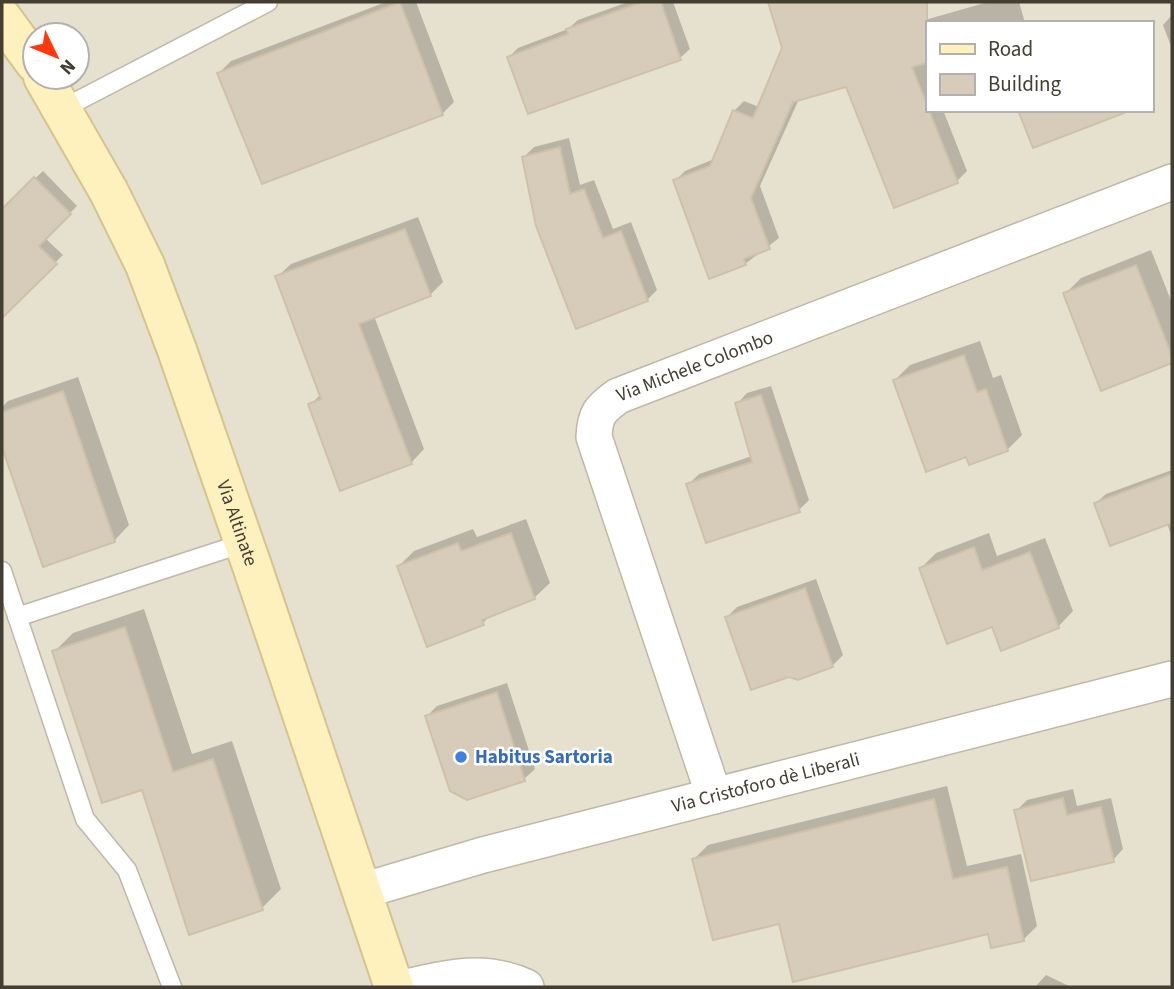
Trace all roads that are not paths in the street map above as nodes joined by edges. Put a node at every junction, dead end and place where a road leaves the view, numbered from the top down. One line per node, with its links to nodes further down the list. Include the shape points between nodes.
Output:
1 (268, 2): 5 (lane)
2 (2, 18): 3 (street)
3 (21, 44)
4 (51, 91): 5 (street, Via Altinate)
5 (62, 109): 7 (street, Via Altinate, via 145,265)
6 (1172, 182): 11 (street, Via Michele Colombo, via 618,396 599,412 594,437)
7 (244, 543): 9 (lane); 12 (street, Via Altinate)
8 (2, 571): 9 (lane)
9 (17, 617): 13 (lane, via 85,819 127,870)
10 (1172, 679): 11 (street, Via Cristoforo dè Liberali)
11 (714, 796): 12 (street, Via Cristoforo dè Liberali)
12 (362, 891): 14 (street, Via Altinate)
13 (172, 987)
14 (394, 987)
15 (407, 987): 16 (street, via 466,975)
16 (526, 987)

